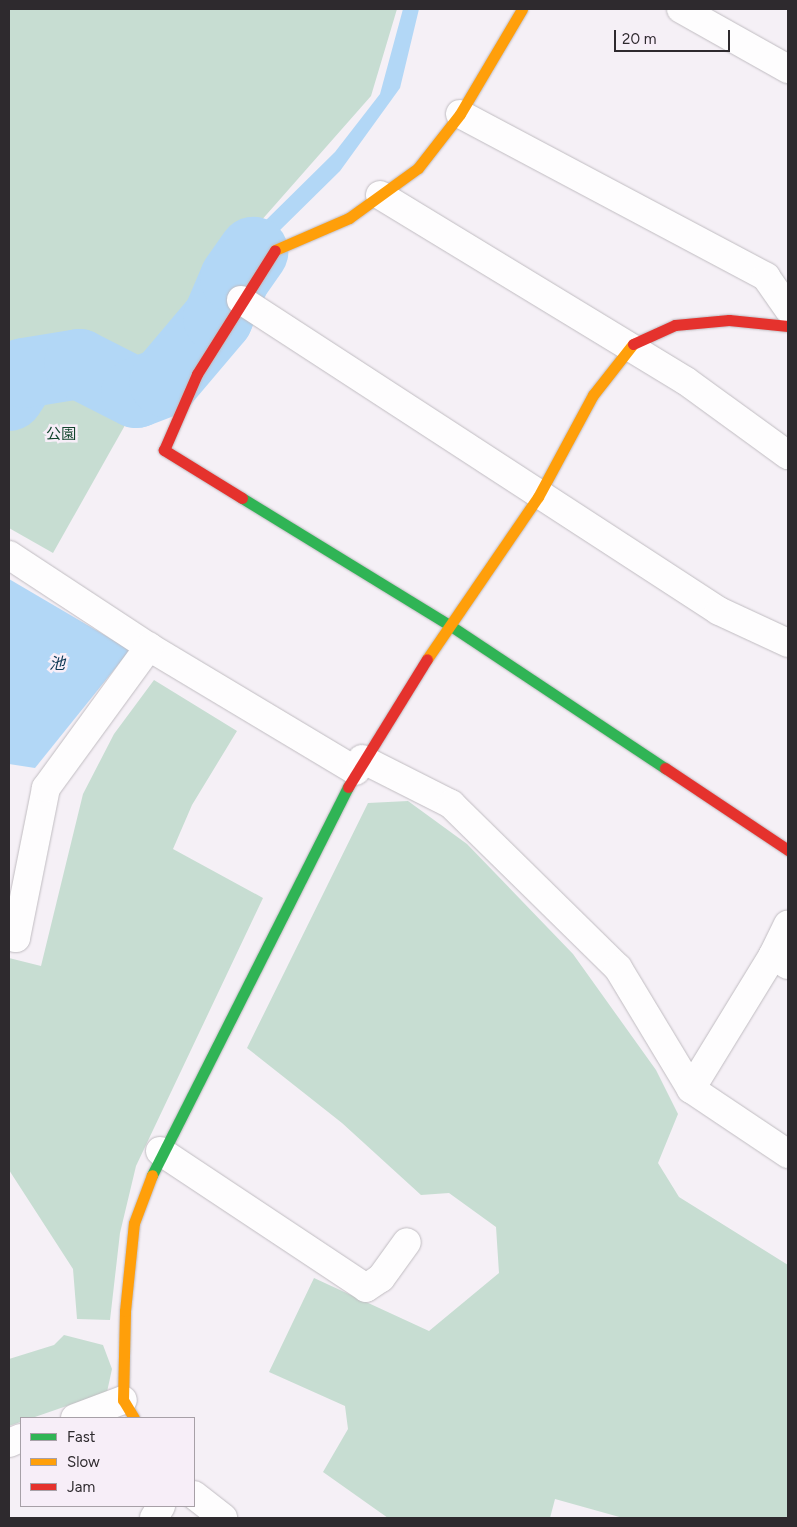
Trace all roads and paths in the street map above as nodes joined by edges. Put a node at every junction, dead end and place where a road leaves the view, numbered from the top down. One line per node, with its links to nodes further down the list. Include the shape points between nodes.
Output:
1 (522, 9): 4 (street)
2 (681, 9): 3 (street)
3 (788, 69)
4 (460, 114): 5 (street, via 418,168); 7 (street, via 766,277)
5 (380, 195): 6 (street, via 349,218 296,238 271,252); 9 (street)
6 (241, 300): 11 (street); 13 (street, via 197,374 164,450)
7 (788, 309)
8 (788, 326): 9 (street, via 729,320 675,324)
9 (630, 345): 10 (street); 11 (street, via 593,395)
10 (788, 455)
11 (538, 497): 13 (street, via 490,562); 14 (street, via 719,611)
12 (9, 555): 15 (street)
13 (451, 626): 16 (street); 17 (street)
14 (788, 643)
15 (149, 647): 16 (street); 19 (street, via 46,788 16,938)
16 (359, 765): 21 (street, via 450,804 618,968); 22 (street)
17 (788, 850)
18 (788, 924): 20 (street)
19 (9, 936)
20 (781, 960): 21 (street)
21 (691, 1088): 23 (street)
22 (160, 1151): 24 (street, via 366,1288 381,1278); 25 (street, via 134,1223 125,1311)
23 (788, 1154)
24 (407, 1242)
25 (129, 1409): 26 (street)
26 (81, 1417)
27 (195, 1496): 30 (street)
28 (160, 1507): 29 (street)
29 (154, 1518)
30 (223, 1518)

